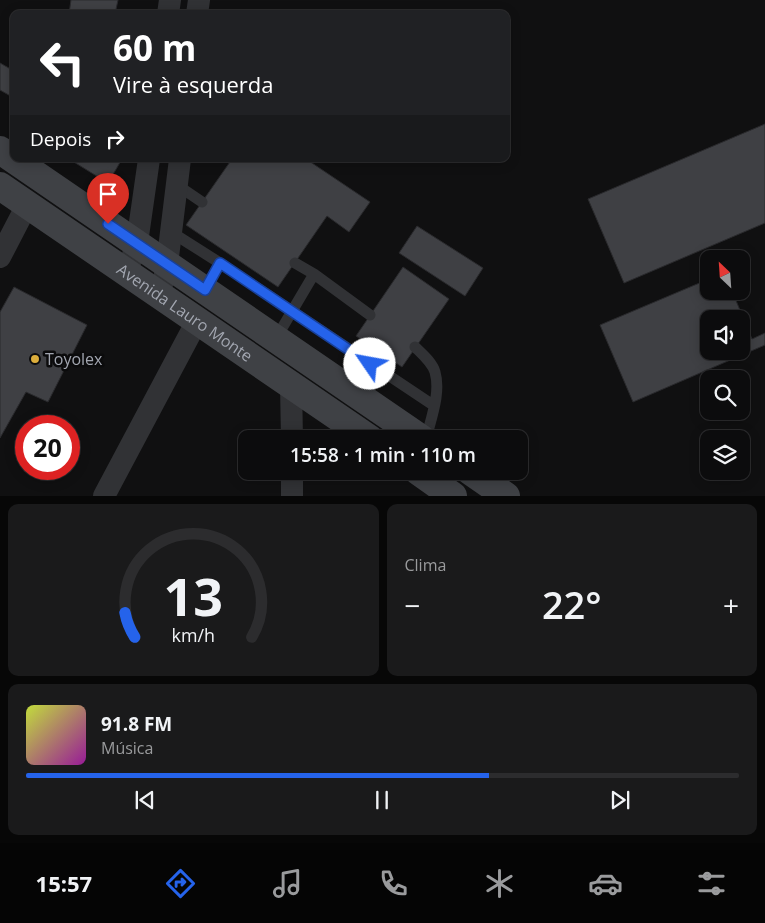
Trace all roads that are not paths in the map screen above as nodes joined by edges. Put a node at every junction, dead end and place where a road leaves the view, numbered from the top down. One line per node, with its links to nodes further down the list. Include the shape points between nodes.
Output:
1 (18, 162): 9 (street, Avenida Lauro Monte)
2 (149, 162): 9 (street)
3 (180, 162): 4 (street)
4 (177, 185): 6 (lane); 8 (street)
5 (0, 186): 7 (street, Avenida Lauro Monte)
6 (202, 202)
7 (28, 204): 10 (street); 14 (street, Avenida Lauro Monte)
8 (171, 232): 11 (lane); 13 (street)
9 (137, 243): 13 (street, Avenida Lauro Monte); 14 (street)
10 (0, 257)
11 (220, 263): 16 (lane); 18 (lane)
12 (295, 263): 15 (lane)
13 (167, 265): 16 (street, Avenida Lauro Monte); 17 (street)
14 (125, 272): 17 (street, Avenida Lauro Monte)
15 (314, 274): 18 (lane); 19 (lane)
16 (205, 290): 21 (street, Avenida Lauro Monte)
17 (157, 295): 20 (street, Avenida Lauro Monte)
18 (292, 312): 21 (lane); 24 (lane)
19 (370, 315)
20 (197, 321): 23 (street, Avenida Lauro Monte); 32 (street)
21 (275, 340): 27 (street, Avenida Lauro Monte)
22 (416, 347): 24 (lane, via 435,371 437,388)
23 (291, 386): 25 (street); 26 (street, Avenida Lauro Monte)
24 (433, 405): 28 (lane)
25 (292, 430)
26 (357, 430)
27 (409, 430)
28 (428, 430)
29 (292, 480): 33 (street)
30 (431, 480): 34 (street)
31 (483, 480): 35 (street)
32 (104, 496)
33 (292, 496)
34 (453, 496)
35 (506, 496)

